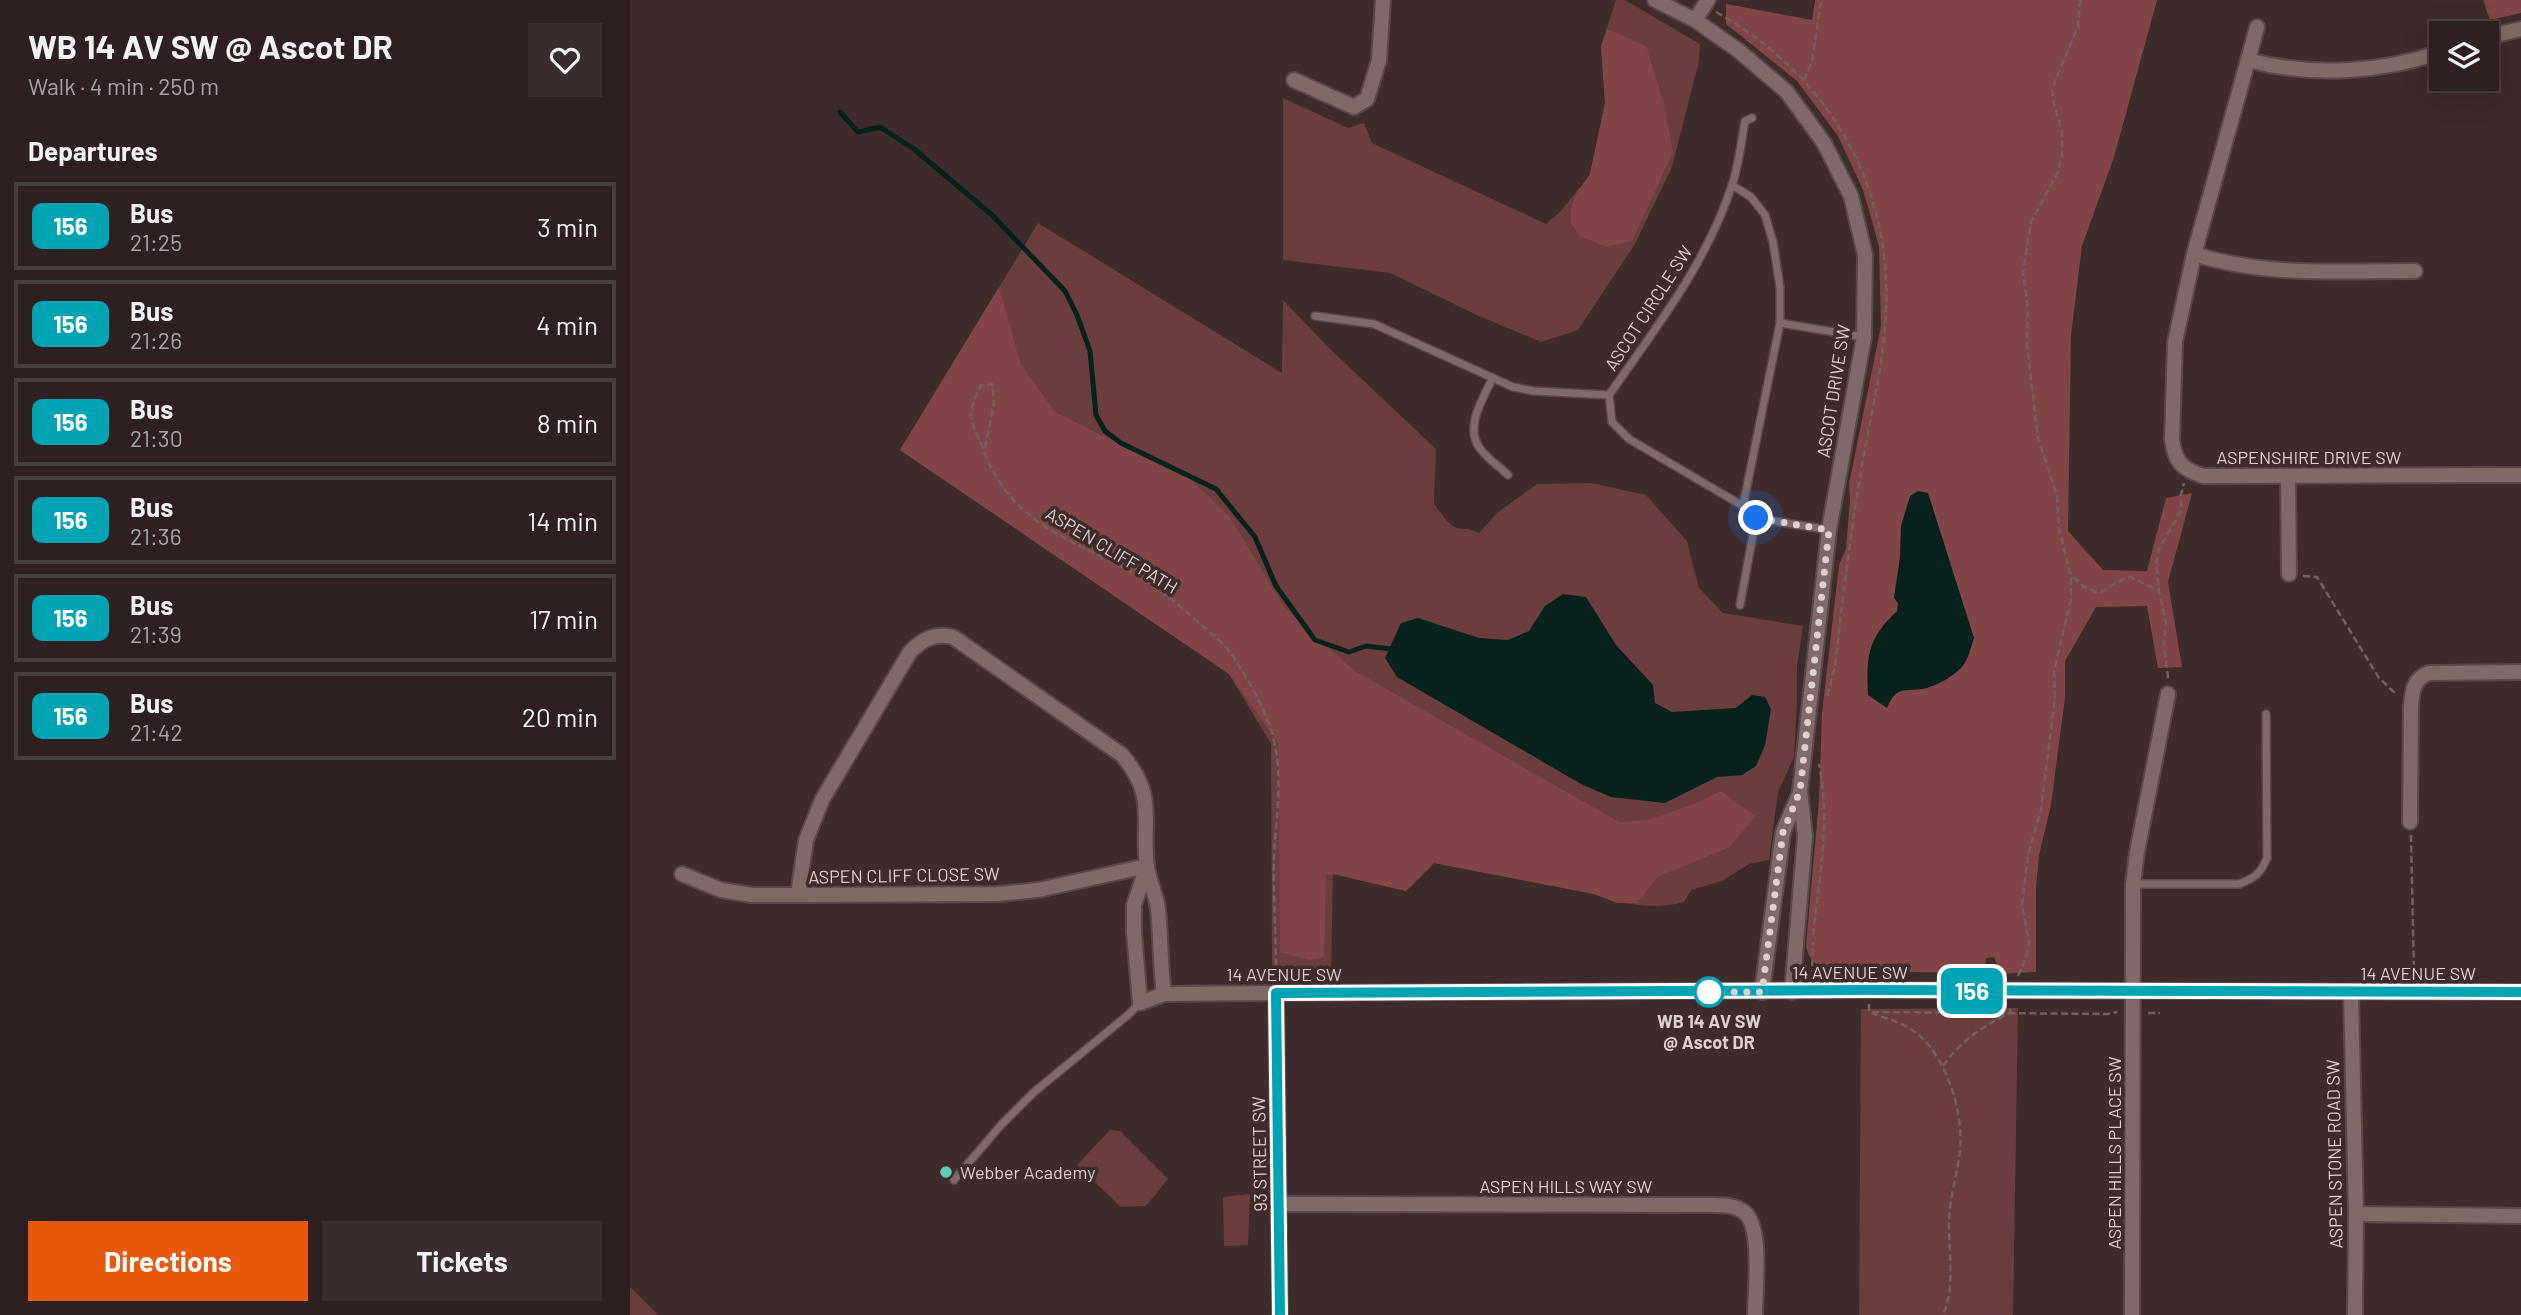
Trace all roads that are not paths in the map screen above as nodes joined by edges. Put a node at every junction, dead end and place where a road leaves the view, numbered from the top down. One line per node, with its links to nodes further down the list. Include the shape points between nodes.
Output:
1 (1383, 0): 10 (street, via 1379,60 1367,99 1354,107)
2 (1654, 0): 4 (street, ASCOT DRIVE SW)
3 (1708, 0): 4 (street)
4 (1695, 20): 17 (street, ASCOT DRIVE SW, via 1787,92 1824,143 1851,196 1865,255)
5 (2258, 27): 9 (street)
6 (2521, 29): 7 (street)
7 (2499, 34)
8 (2429, 56): 9 (street, via 2378,68 2340,70 2288,68)
9 (2248, 60): 13 (street)
10 (1294, 80)
11 (1752, 118): 12 (lane, ASCOT CIRCLE SW, via 1745,121)
12 (1732, 185): 16 (lane, via 1751,197 1765,215 1780,287); 19 (lane, ASCOT CIRCLE SW, via 1703,255)
13 (2194, 254): 14 (street, via 2266,269); 22 (street, ASPENSHIRE DRIVE SW, via 2175,342 2172,440 2176,461 2203,476)
14 (2416, 271)
15 (1315, 316): 18 (lane, via 1374,324)
16 (1780, 323): 17 (lane); 23 (lane)
17 (1864, 337): 25 (street, ASCOT DRIVE SW)
18 (1492, 379): 19 (lane, via 1534,391); 20 (lane, via 1475,419 1474,434 1479,447)
19 (1609, 395): 23 (lane, ASCOT CIRCLE SW, via 1612,422 1629,439)
20 (1508, 475)
21 (2521, 475): 22 (street, ASPENSHIRE DRIVE SW)
22 (2288, 476): 26 (street)
23 (1743, 506): 24 (lane, ASCOT CIRCLE SW)
24 (1756, 518): 25 (lane); 27 (lane)
25 (1829, 530): 31 (street, ASCOT DRIVE SW)
26 (2289, 574)
27 (1740, 605)
28 (2521, 673): 32 (street, via 2429,673 2416,681 2411,707)
29 (2168, 694): 35 (street, ASPEN HILLS PLACE SW)
30 (2266, 714): 35 (lane, via 2267,858 2261,872 2239,884)
31 (1800, 791): 37 (street, ASCOT DRIVE SW, via 1783,832); 38 (street, ASCOT DRIVE SW, via 1805,836)
32 (2410, 822)
33 (1147, 866): 36 (street, ASPEN CLIFF CLOSE SW, via 1025,892); 36 (street, ASPEN CLIFF CLOSE SW, via 1145,799 1133,768 1122,755 960,641 943,635 931,636 910,652 822,800 806,840); 43 (street, ASPEN CLIFF CLOSE SW, via 1157,908); 44 (street, ASPEN CLIFF CLOSE SW, via 1134,905)
34 (682, 874): 36 (street, via 721,890)
35 (2133, 884): 39 (street, ASPEN HILLS PLACE SW)
36 (797, 895)
37 (1762, 992): 38 (street, 14 AVENUE SW); 41 (street, 14 AVENUE SW)
38 (1791, 992): 39 (street, 14 AVENUE SW)
39 (2133, 992): 42 (street, 14 AVENUE SW); 51 (street, ASPEN HILLS PLACE SW)
40 (2521, 992): 42 (street, 14 AVENUE SW)
41 (1276, 993): 43 (street, 14 AVENUE SW); 46 (street, 93 STREET SW)
42 (2351, 993): 47 (street, ASPEN STONE ROAD SW)
43 (1164, 994): 44 (street, 14 AVENUE SW)
44 (1140, 1003): 45 (lane, via 1034,1092)
45 (954, 1180)
46 (1280, 1204): 49 (street, 93 STREET SW); 50 (street, ASPEN HILLS WAY SW, via 1733,1207 1744,1212 1753,1226)
47 (2356, 1214): 48 (street); 52 (street, ASPEN STONE ROAD SW)
48 (2521, 1216)
49 (1280, 1315)
50 (1755, 1315)
51 (2132, 1315)
52 (2355, 1315)

